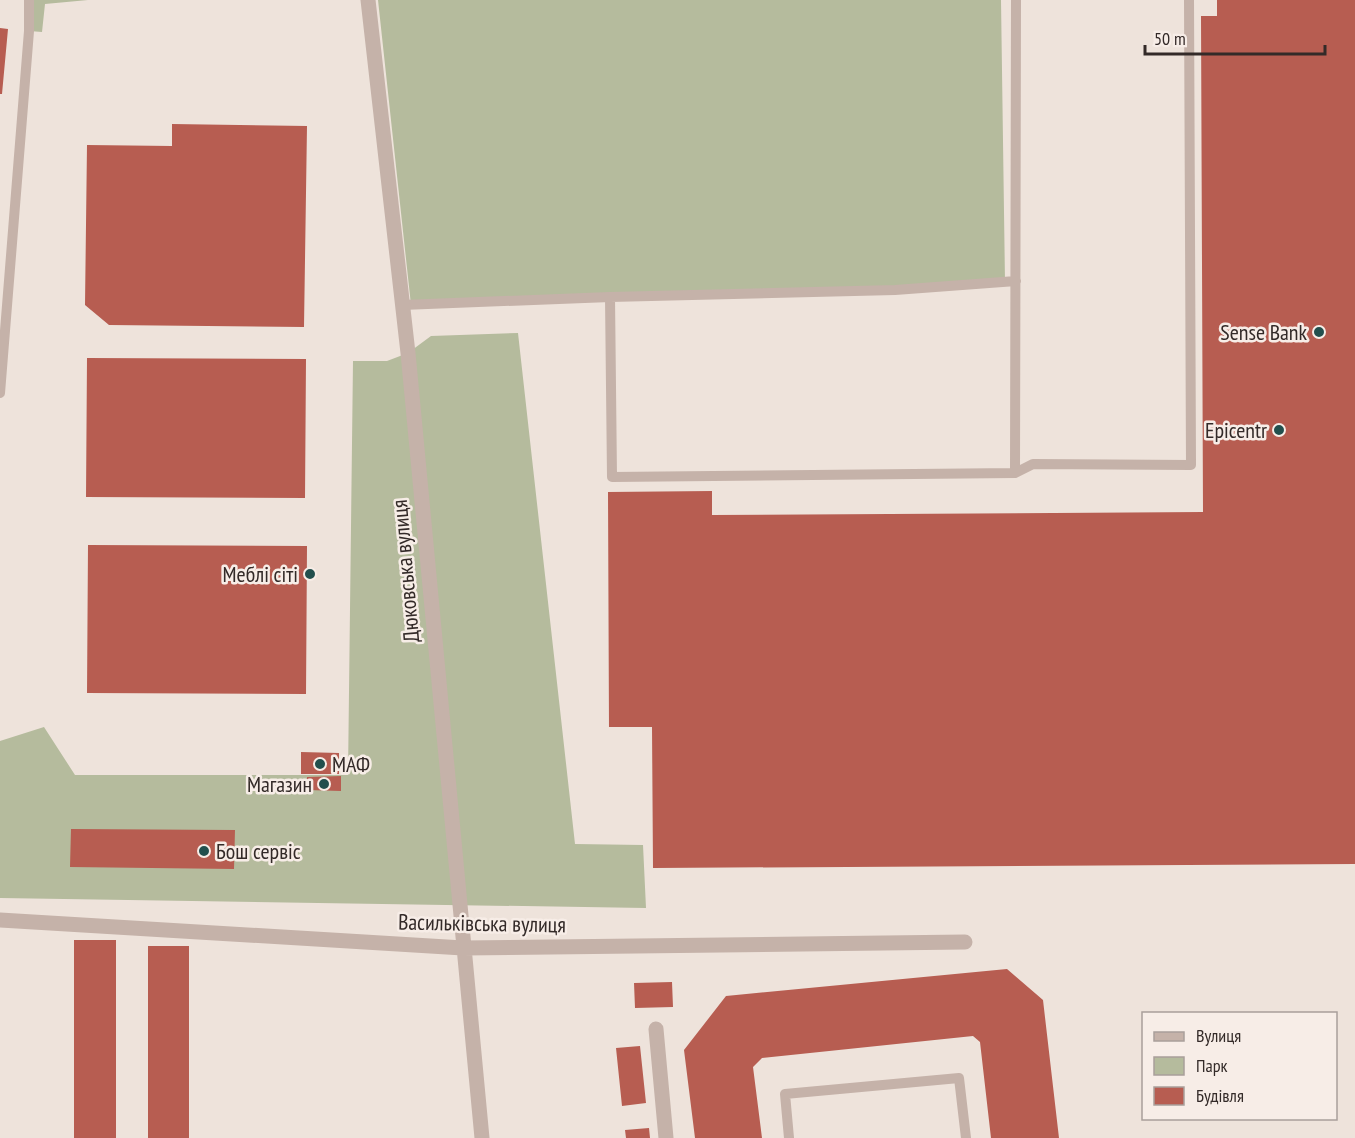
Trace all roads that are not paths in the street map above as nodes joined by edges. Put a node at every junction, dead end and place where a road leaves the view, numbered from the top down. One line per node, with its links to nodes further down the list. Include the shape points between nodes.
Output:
1 (29, 0): 8 (lane)
2 (368, 0): 7 (street, Дюковська вулиця)
3 (1016, 0): 5 (lane)
4 (1189, 0): 9 (lane, via 1191,465 1033,464)
5 (1016, 281): 6 (lane, via 895,290); 9 (lane)
6 (610, 297): 7 (lane); 9 (lane, via 612,477)
7 (402, 305): 12 (street, Дюковська вулиця)
8 (0, 393)
9 (1015, 473)
10 (0, 920): 12 (street, Васильківська вулиця)
11 (965, 942): 12 (street, Васильківська вулиця)
12 (463, 948): 14 (street, Дюковська вулиця)
13 (656, 1029): 15 (street)
14 (482, 1138)
15 (666, 1138)
16 (789, 1138): 17 (lane, via 785,1094 959,1078)
17 (966, 1138)

